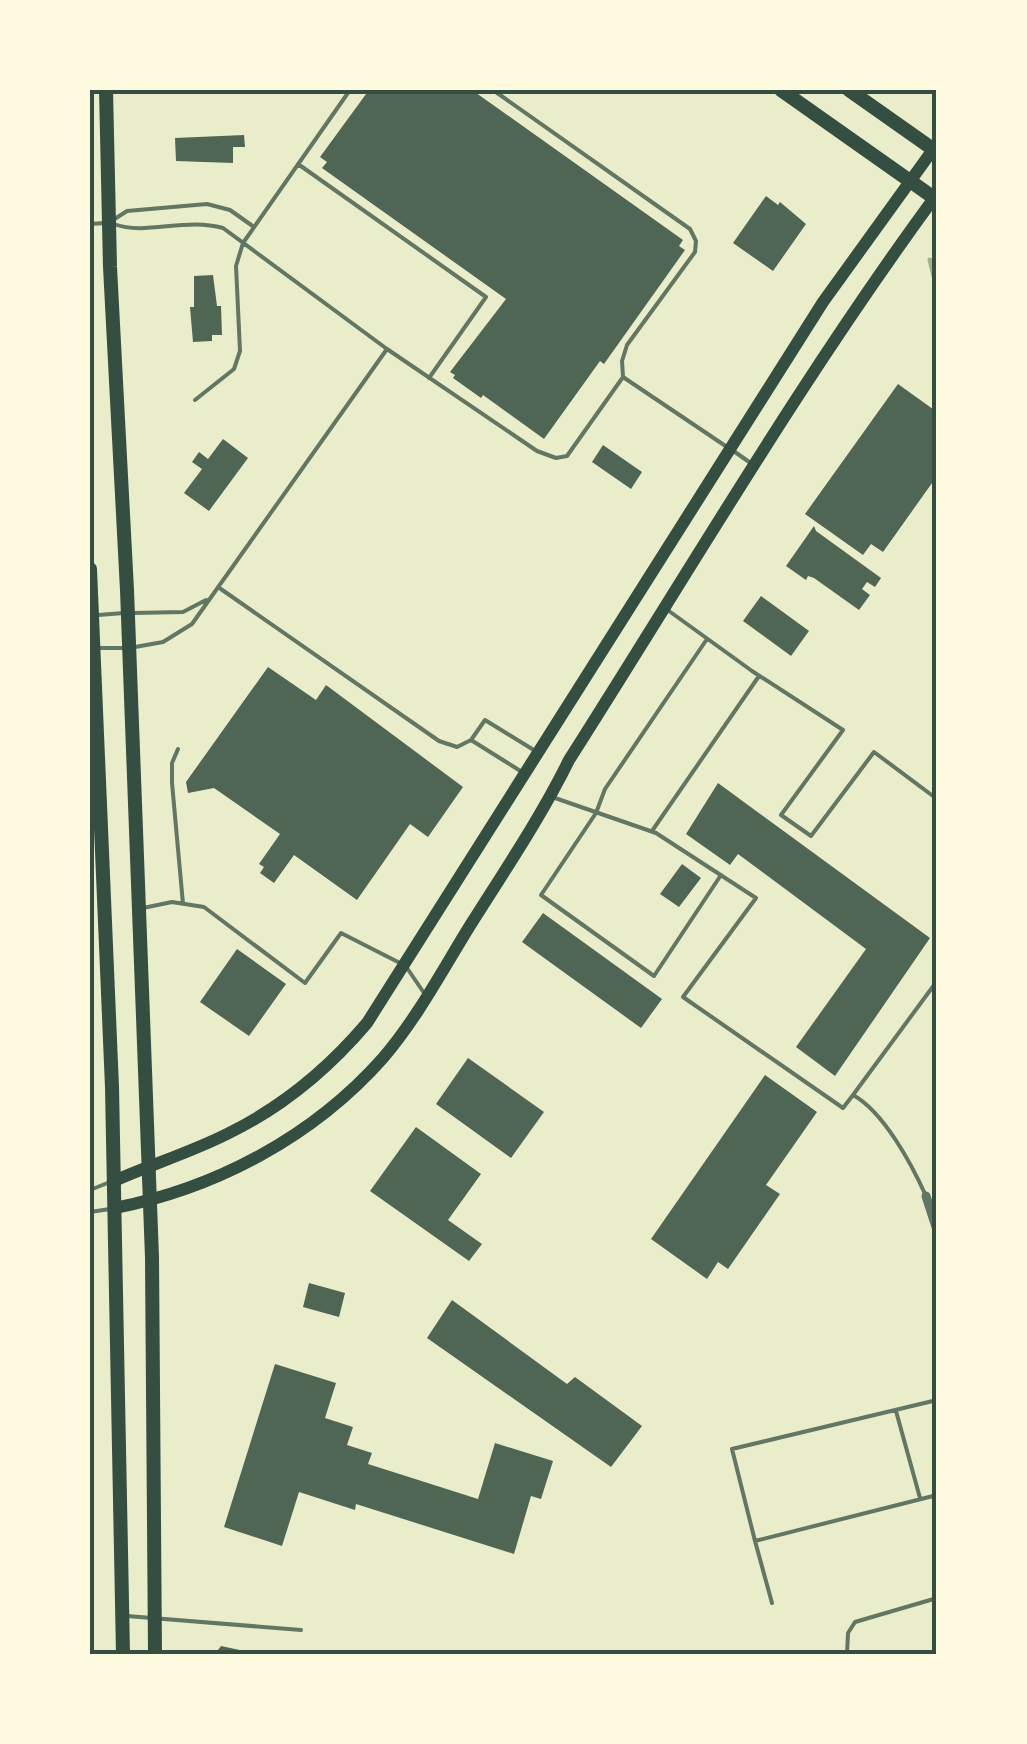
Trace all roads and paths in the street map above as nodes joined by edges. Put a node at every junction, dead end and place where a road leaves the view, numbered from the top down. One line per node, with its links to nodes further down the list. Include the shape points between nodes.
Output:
1 (106, 90): 10 (main road)
2 (350, 90): 7 (lane)
3 (493, 90): 15 (lane, via 690,229 696,241 695,252 626,346)
4 (781, 90): 8 (main road)
5 (849, 90): 6 (main road)
6 (936, 148): 8 (main road)
7 (298, 164): 12 (lane); 16 (lane, via 486,298)
8 (910, 182): 9 (main road); 18 (main road)
9 (936, 198): 19 (main road)
10 (110, 222): 11 (lane); 12 (lane, via 127,211 208,204); 13 (lane, via 127,229 201,222); 24 (main road)
11 (90, 224)
12 (254, 228): 13 (lane)
13 (243, 242): 14 (lane); 17 (lane, via 236,266 240,350 234,369)
14 (387, 349): 16 (lane); 21 (lane)
15 (623, 376): 16 (lane, via 567,456 556,458); 18 (lane)
16 (430, 378)
17 (195, 400)
18 (729, 448): 19 (lane); 32 (main road)
19 (753, 464): 23 (main road)
20 (90, 569): 25 (main road)
21 (218, 587): 22 (lane); 30 (lane, via 440,741 457,746)
22 (210, 598): 24 (lane, via 183,612); 28 (lane, via 192,624 163,642)
23 (665, 608): 26 (lane); 34 (main road)
24 (128, 613): 25 (lane); 28 (main road)
25 (91, 616): 27 (main road)
26 (707, 639): 29 (lane); 36 (lane, via 605,788)
27 (92, 648): 28 (lane); 46 (main road)
28 (129, 648): 40 (main road)
29 (759, 676): 35 (lane, via 843,730 781,815 811,836 874,752); 37 (lane)
30 (471, 740): 32 (lane, via 485,720); 33 (lane)
31 (178, 749): 39 (lane, via 172,783)
32 (539, 753): 33 (main road)
33 (526, 775): 41 (main road)
34 (551, 796): 36 (lane); 43 (main road)
35 (937, 799)
36 (596, 813): 37 (lane); 38 (lane, via 541,896 654,976)
37 (652, 831): 38 (lane)
38 (721, 875): 44 (lane, via 756,898 683,997 844,1108)
39 (183, 904): 40 (lane); 41 (lane, via 204,907 305,983 341,933)
40 (138, 909): 45 (main road)
41 (405, 966): 43 (lane); 45 (main road, via 358,1033 304,1086 224,1136)
42 (937, 981): 44 (lane)
43 (429, 999): 49 (main road, via 331,1108 262,1155)
44 (853, 1095): 48 (lane, via 910,1162)
45 (148, 1166): 46 (main road); 49 (main road)
46 (114, 1181): 47 (lane); 50 (main road)
47 (90, 1190)
48 (926, 1196): 52 (street)
49 (150, 1202): 50 (main road); 61 (main road)
50 (115, 1208): 51 (lane); 60 (main road)
51 (90, 1212)
52 (937, 1230)
53 (937, 1400): 54 (lane)
54 (896, 1411): 56 (lane); 57 (lane, via 732,1449)
55 (937, 1495): 56 (lane)
56 (920, 1500): 57 (lane)
57 (756, 1542): 59 (lane)
58 (937, 1598): 65 (lane, via 855,1622)
59 (772, 1603)
60 (123, 1616): 61 (lane); 63 (main road)
61 (154, 1617): 62 (lane); 64 (main road)
62 (301, 1630)
63 (123, 1654)
64 (155, 1654)
65 (847, 1654)

